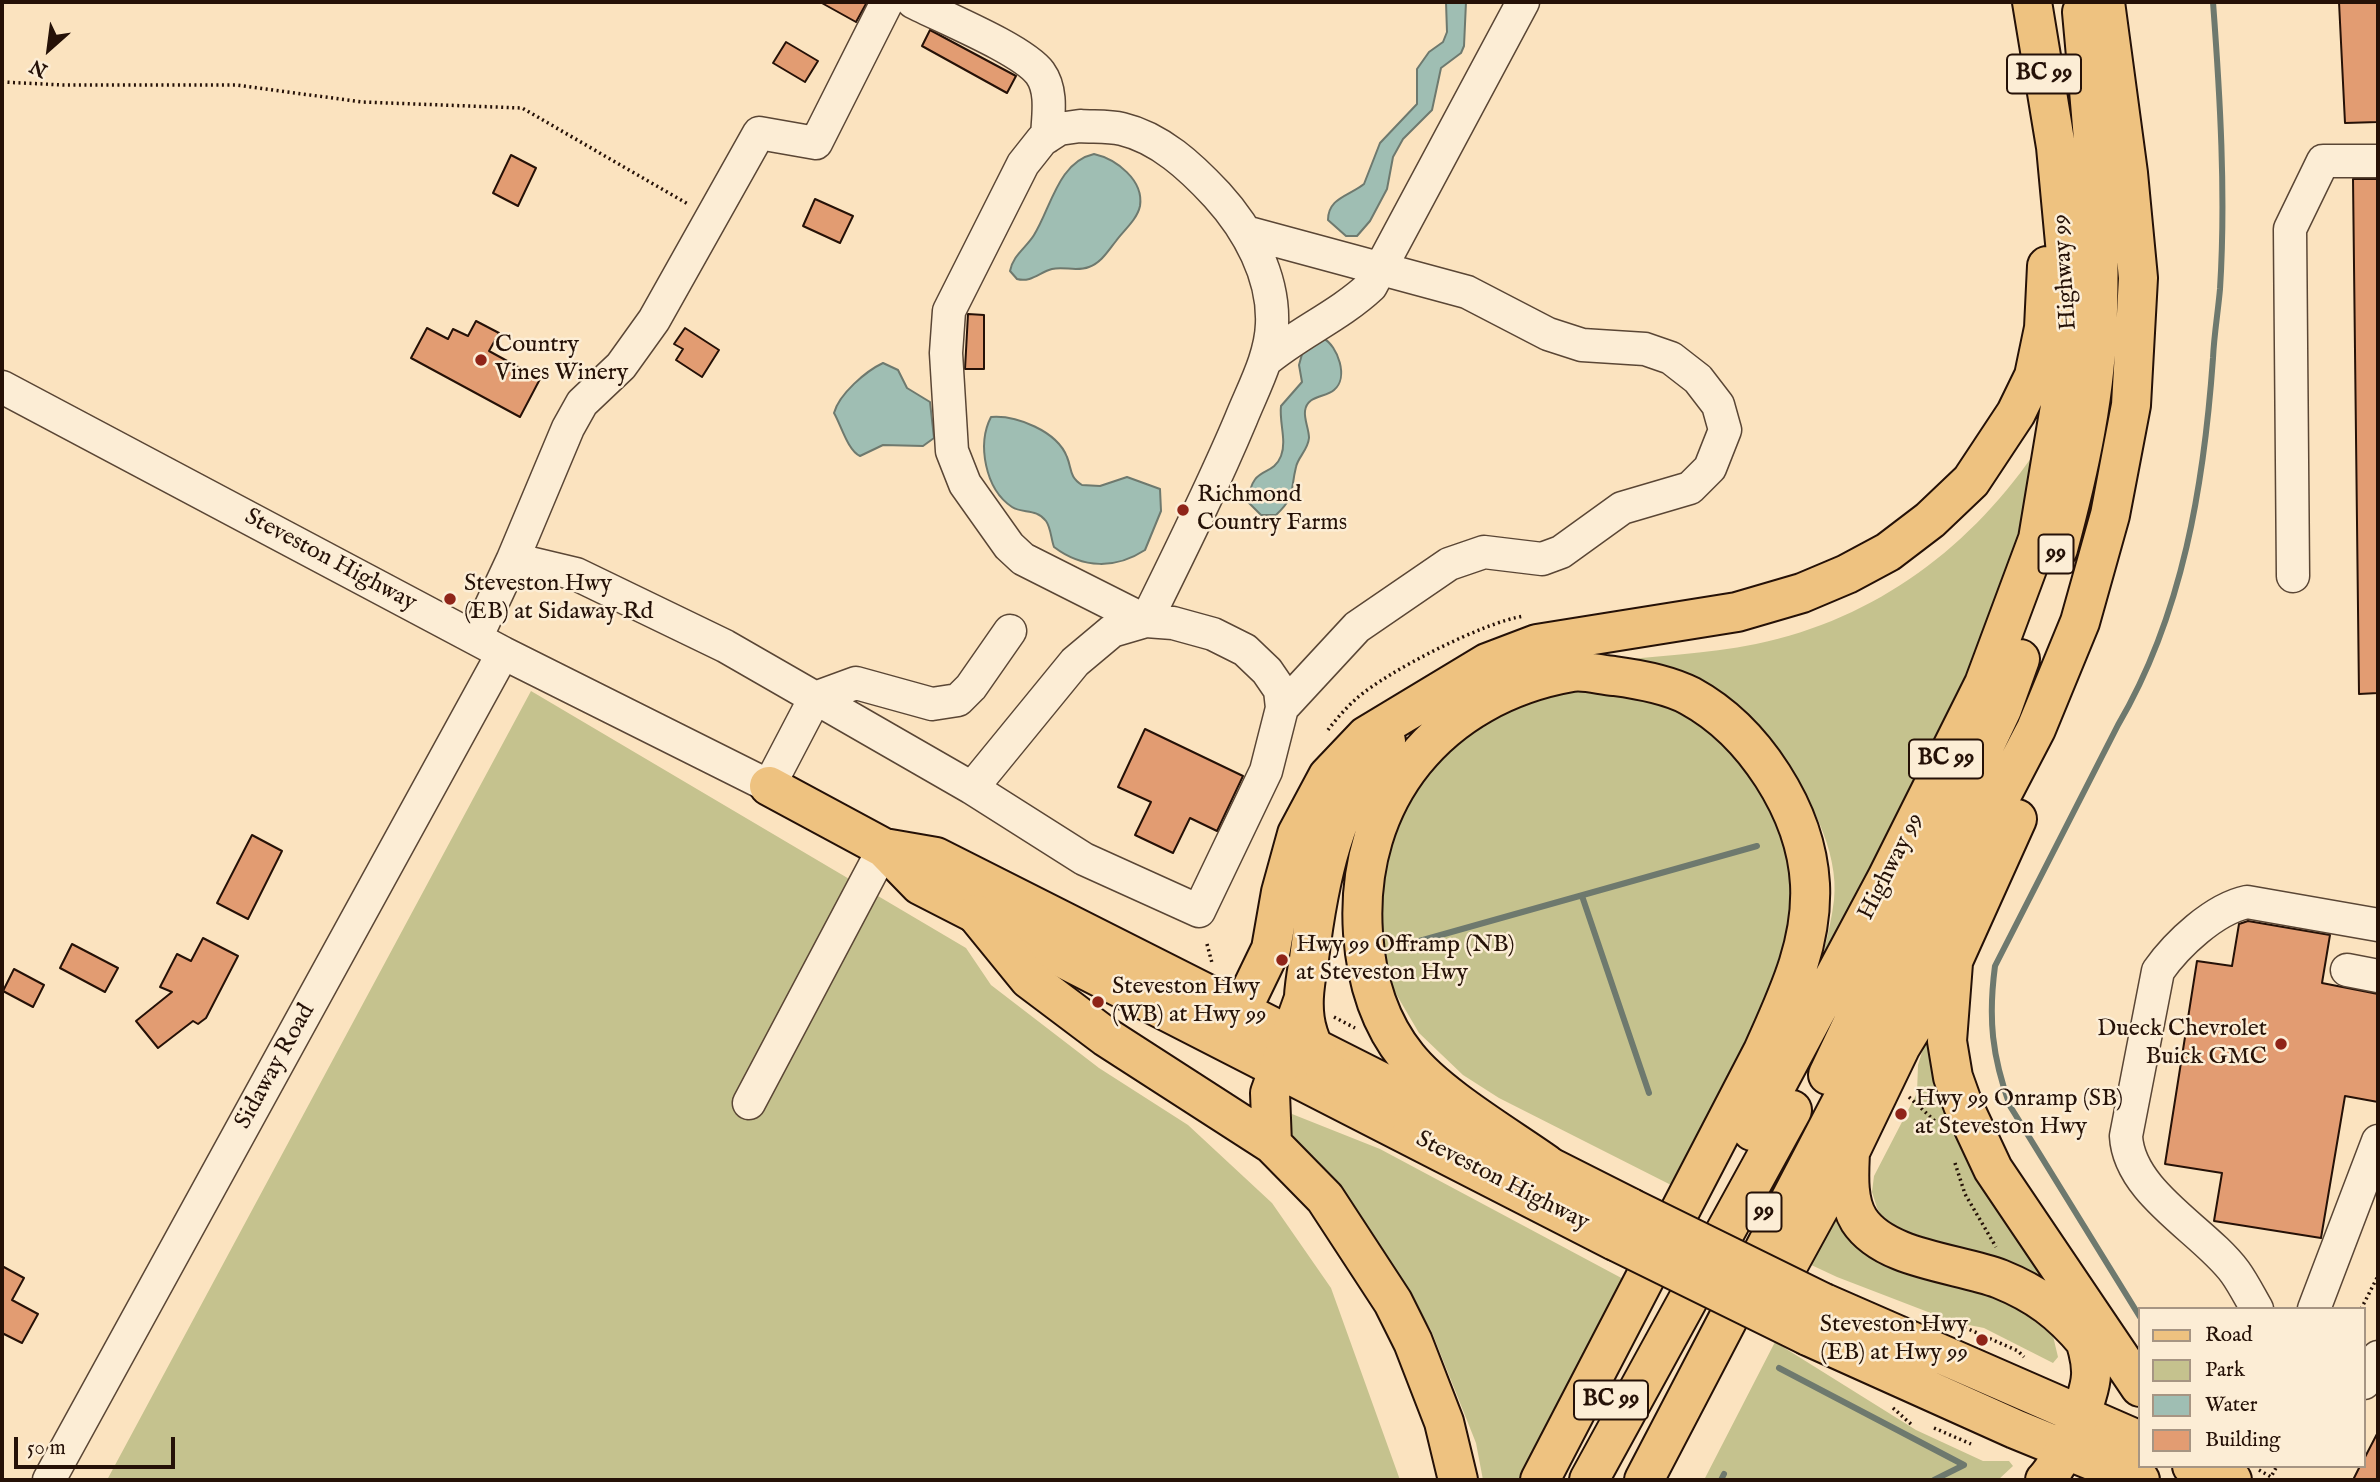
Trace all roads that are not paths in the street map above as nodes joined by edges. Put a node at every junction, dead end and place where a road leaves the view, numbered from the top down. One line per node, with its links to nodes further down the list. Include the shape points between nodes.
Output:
1 (887, 2): 15 (street, via 816,143 759,133 654,320 621,366 582,403)
2 (913, 2): 8 (street, via 1023,58 1041,74 1049,97)
3 (1523, 2): 12 (street)
4 (2032, 2): 9 (main road, Highway 99 / BC 99)
5 (2063, 2): 9 (main road, 99)
6 (2081, 2): 9 (main road, 99)
7 (2105, 2): 24 (main road, BC 99, via 2138,278 2131,405 2110,515 2080,622)
8 (1046, 137): 11 (street, via 1080,125 1122,129 1150,140 1194,170); 17 (street, via 1023,164 949,311 946,353 952,451 965,484 1023,559)
9 (2075, 145): 23 (main road, via 2044,180 2047,282 2034,376 1970,481 1930,520 1888,552 1802,593 1737,612 1537,644 1487,663); 30 (main road, 99, via 2099,232 2090,404 2075,486 2002,709); 60 (main road, Highway 99 / BC 99, via 2073,328 2038,539 1984,684)
10 (2378, 161): 16 (street, via 2323,161 2290,229)
11 (1245, 232): 12 (street); 13 (street, via 1270,293 1272,325)
12 (1382, 269): 13 (street, via 1350,306); 22 (street, via 1467,292 1548,334 1582,345 1645,349 1671,358 1698,379 1718,405 1725,430 1710,468 1690,488 1622,508 1561,552 1542,559 1483,552 1448,564 1357,626)
13 (1265, 361): 17 (street, via 1207,499)
14 (2, 387): 19 (street, Steveston Highway)
15 (513, 559): 19 (street); 21 (street, via 576,574 725,646)
16 (2293, 576)
17 (1146, 621): 22 (street, via 1213,634 1245,650 1267,671); 26 (street, via 1112,631 1075,662)
18 (1010, 631): 21 (street, via 958,700 932,704 856,683)
19 (476, 638): 20 (street, Steveston Highway)
20 (503, 653): 25 (street, Steveston Highway); 57 (street, Sidaway Road)
21 (815, 698): 25 (street); 26 (street)
22 (1281, 699): 26 (street, via 1266,771 1199,911 1084,859)
23 (1418, 706): 34 (main road, via 1366,736 1328,776 1297,834 1271,949); 35 (main road, via 1380,748 1355,789 1330,846 1316,905)
24 (2015, 769): 31 (main road, via 2023,805); 63 (main road, BC 99)
25 (769, 786): 27 (main road, Steveston Highway)
26 (972, 788)
27 (884, 848): 28 (main road, Steveston Highway, via 920,885); 34 (main road, Steveston Highway, via 936,857); 37 (street)
28 (976, 914): 36 (main road, Steveston Highway); 40 (main road, via 1038,987 1106,1037)
29 (2378, 925): 45 (street, via 2247,902 2232,905 2172,952 2158,971 2126,1136 2127,1153 2162,1202 2234,1270)
30 (1893, 936): 61 (main road, 99, via 1750,1181); 62 (main road, 99, via 1762,1215)
31 (1953, 961): 41 (main road, via 1901,1046); 44 (main road, via 1947,1041 1956,1087 1993,1169)
32 (2347, 970): 33 (street)
33 (2378, 976)
34 (1242, 1009): 35 (main road, Steveston Highway)
35 (1302, 1027): 36 (main road); 38 (main road, via 1328,1072); 42 (main road, Steveston Highway)
36 (1277, 1069): 38 (main road, Steveston Highway); 40 (main road, via 1270,1093)
37 (749, 1102)
38 (1377, 1118): 43 (main road, Steveston Highway)
39 (2378, 1141): 46 (street)
40 (1272, 1144): 58 (main road, via 1325,1198 1393,1302 1444,1423)
41 (1850, 1152): 48 (main road, via 1852,1203 1870,1233 1892,1248 2024,1289 2062,1314); 64 (main road)
42 (1546, 1164): 43 (main road, Steveston Highway); 59 (main road, via 1472,1113 1407,1057 1373,996 1361,906 1368,851 1385,801 1404,771 1431,742 1491,699 1525,683 1576,671 1631,678 1690,696 1739,734 1779,782 1798,830 1810,882 1807,935 1792,985 1763,1051)
43 (1623, 1225): 47 (main road, Steveston Highway, bridge)
44 (2061, 1271): 48 (main road); 51 (main road)
45 (2256, 1307)
46 (2315, 1307)
47 (1816, 1319): 52 (main road, Steveston Highway); 54 (main road, Steveston Highway)
48 (2085, 1342): 52 (main road, via 2091,1376)
49 (2378, 1357): 50 (street)
50 (2366, 1379)
51 (2138, 1384)
52 (2080, 1413): 53 (main road, Steveston Highway); 54 (main road)
53 (2138, 1440)
54 (2055, 1465): 65 (main road, Steveston Highway)
55 (2196, 1468): 66 (main road)
56 (2219, 1468): 67 (main road)
57 (49, 1480)
58 (1458, 1480)
59 (1540, 1480)
60 (1570, 1480)
61 (1589, 1480)
62 (1618, 1480)
63 (1644, 1480)
64 (1672, 1480)
65 (2140, 1480)
66 (2222, 1480)
67 (2232, 1480)

